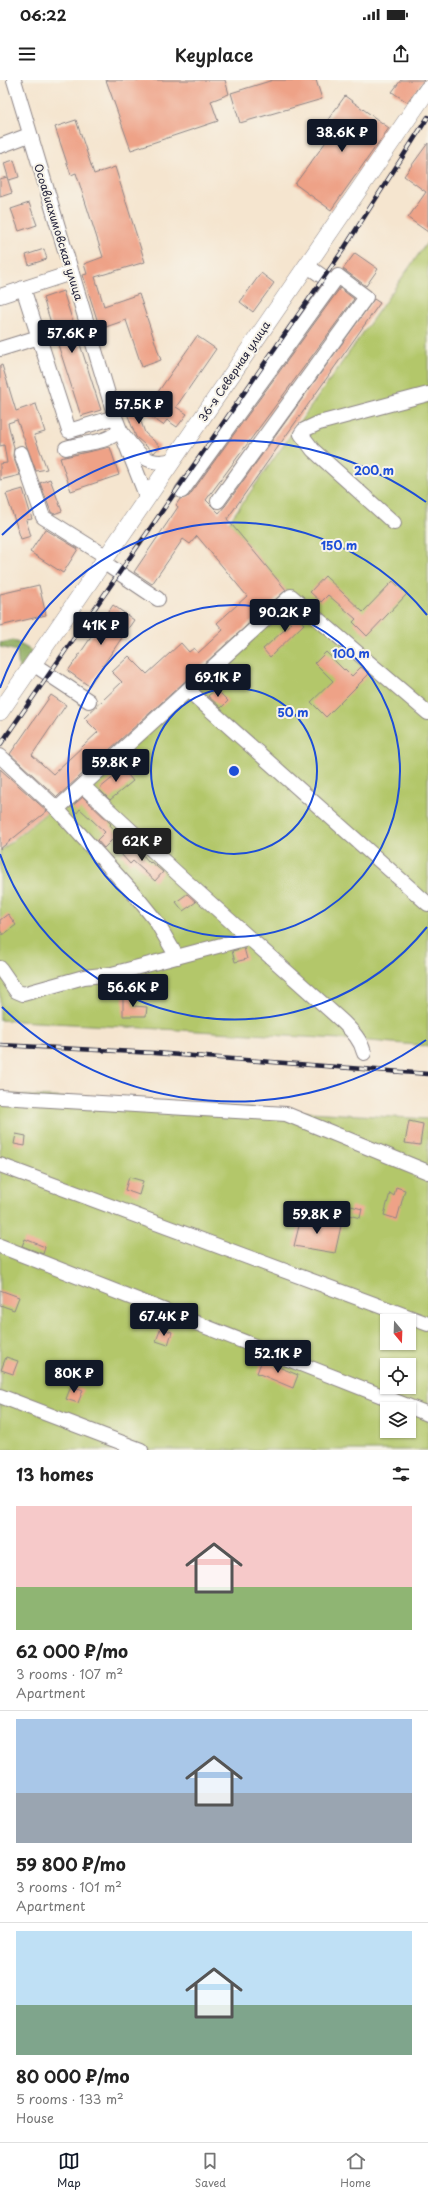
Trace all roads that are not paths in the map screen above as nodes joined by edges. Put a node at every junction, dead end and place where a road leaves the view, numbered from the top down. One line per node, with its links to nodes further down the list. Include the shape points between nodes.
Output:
1 (14, 80): 3 (street, Осоавиахимовская улица)
2 (428, 89): 5 (main road, 36-я Северная улица)
3 (29, 135): 4 (street); 6 (street, Осоавиахимовская улица)
4 (0, 146)
5 (306, 265): 7 (street); 17 (main road, 36-я Северная улица)
6 (71, 273): 8 (street); 13 (street, Осоавиахимовская улица)
7 (332, 284): 18 (street); 20 (street, via 338,276 366,297)
8 (23, 288): 9 (street); 10 (street)
9 (0, 296)
10 (39, 337): 11 (street); 13 (street, via 69,431)
11 (0, 349)
12 (428, 394): 21 (street, via 319,423 301,434 313,450)
13 (115, 416): 14 (street, Осоавиахимовская улица)
14 (120, 430): 15 (street, via 98,443); 17 (street, Осоавиахимовская улица, via 141,455 152,462 164,463); 19 (street, Осоавиахимовская улица)
15 (66, 448)
16 (21, 453): 22 (street, via 43,517)
17 (174, 459): 19 (main road, 36-я Северная улица)
18 (182, 490)
19 (147, 498): 22 (main road, 36-я Северная улица)
20 (218, 501)
21 (394, 523)
22 (105, 560): 23 (street); 24 (main road, 36-я Северная улица)
23 (158, 599)
24 (33, 664): 26 (street); 27 (main road, 36-я Северная улица)
25 (188, 690): 28 (street, via 291,596); 30 (street); 32 (street)
26 (89, 701)
27 (0, 712)
28 (428, 713)
29 (0, 756): 31 (street)
30 (83, 786): 31 (street); 33 (street)
31 (57, 810): 34 (street, via 136,896 156,921)
32 (428, 904)
33 (248, 938): 34 (street); 36 (street, via 351,1030 362,1044)
34 (177, 957): 35 (street, via 112,974 84,977 23,994 16,991)
35 (0, 968)
36 (364, 1053)
37 (0, 1097): 39 (street, via 286,1114)
38 (0, 1165): 41 (street)
39 (428, 1172)
40 (0, 1246): 43 (street)
41 (428, 1324)
42 (0, 1396): 44 (street)
43 (428, 1414)
44 (141, 1450)

